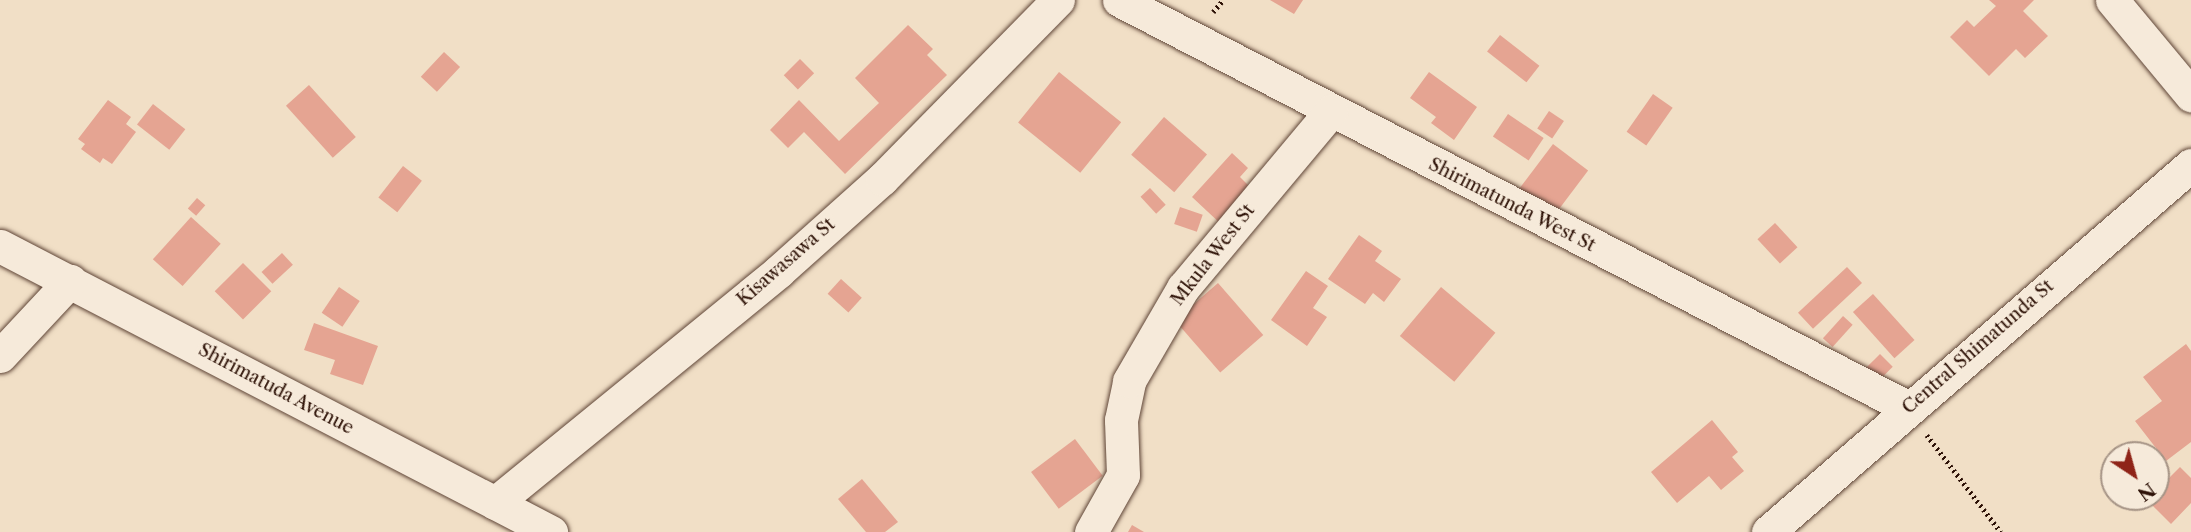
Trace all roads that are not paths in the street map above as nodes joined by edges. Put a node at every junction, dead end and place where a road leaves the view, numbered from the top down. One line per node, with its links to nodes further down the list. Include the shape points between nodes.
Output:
1 (1058, 0): 11 (street, Kisawasawa St, via 882,179 810,244)
2 (1119, 0): 5 (street, Shirimatunda West St)
3 (2112, 0): 4 (street)
4 (2191, 95)
5 (1331, 111): 10 (street, Shirimatunda West St); 13 (street, Mkula West St, via 1183,288 1129,381 1121,420 1123,475)
6 (2191, 165): 10 (street, Central Shimatunda St)
7 (0, 246): 8 (street, Shirimatuda Avenue)
8 (70, 281): 9 (street); 11 (street, Shirimatuda Avenue)
9 (0, 356)
10 (1907, 407): 14 (street, Central Shimatunda St)
11 (495, 503): 12 (street, Shirimatuda Avenue)
12 (551, 532)
13 (1091, 532)
14 (1768, 532)

